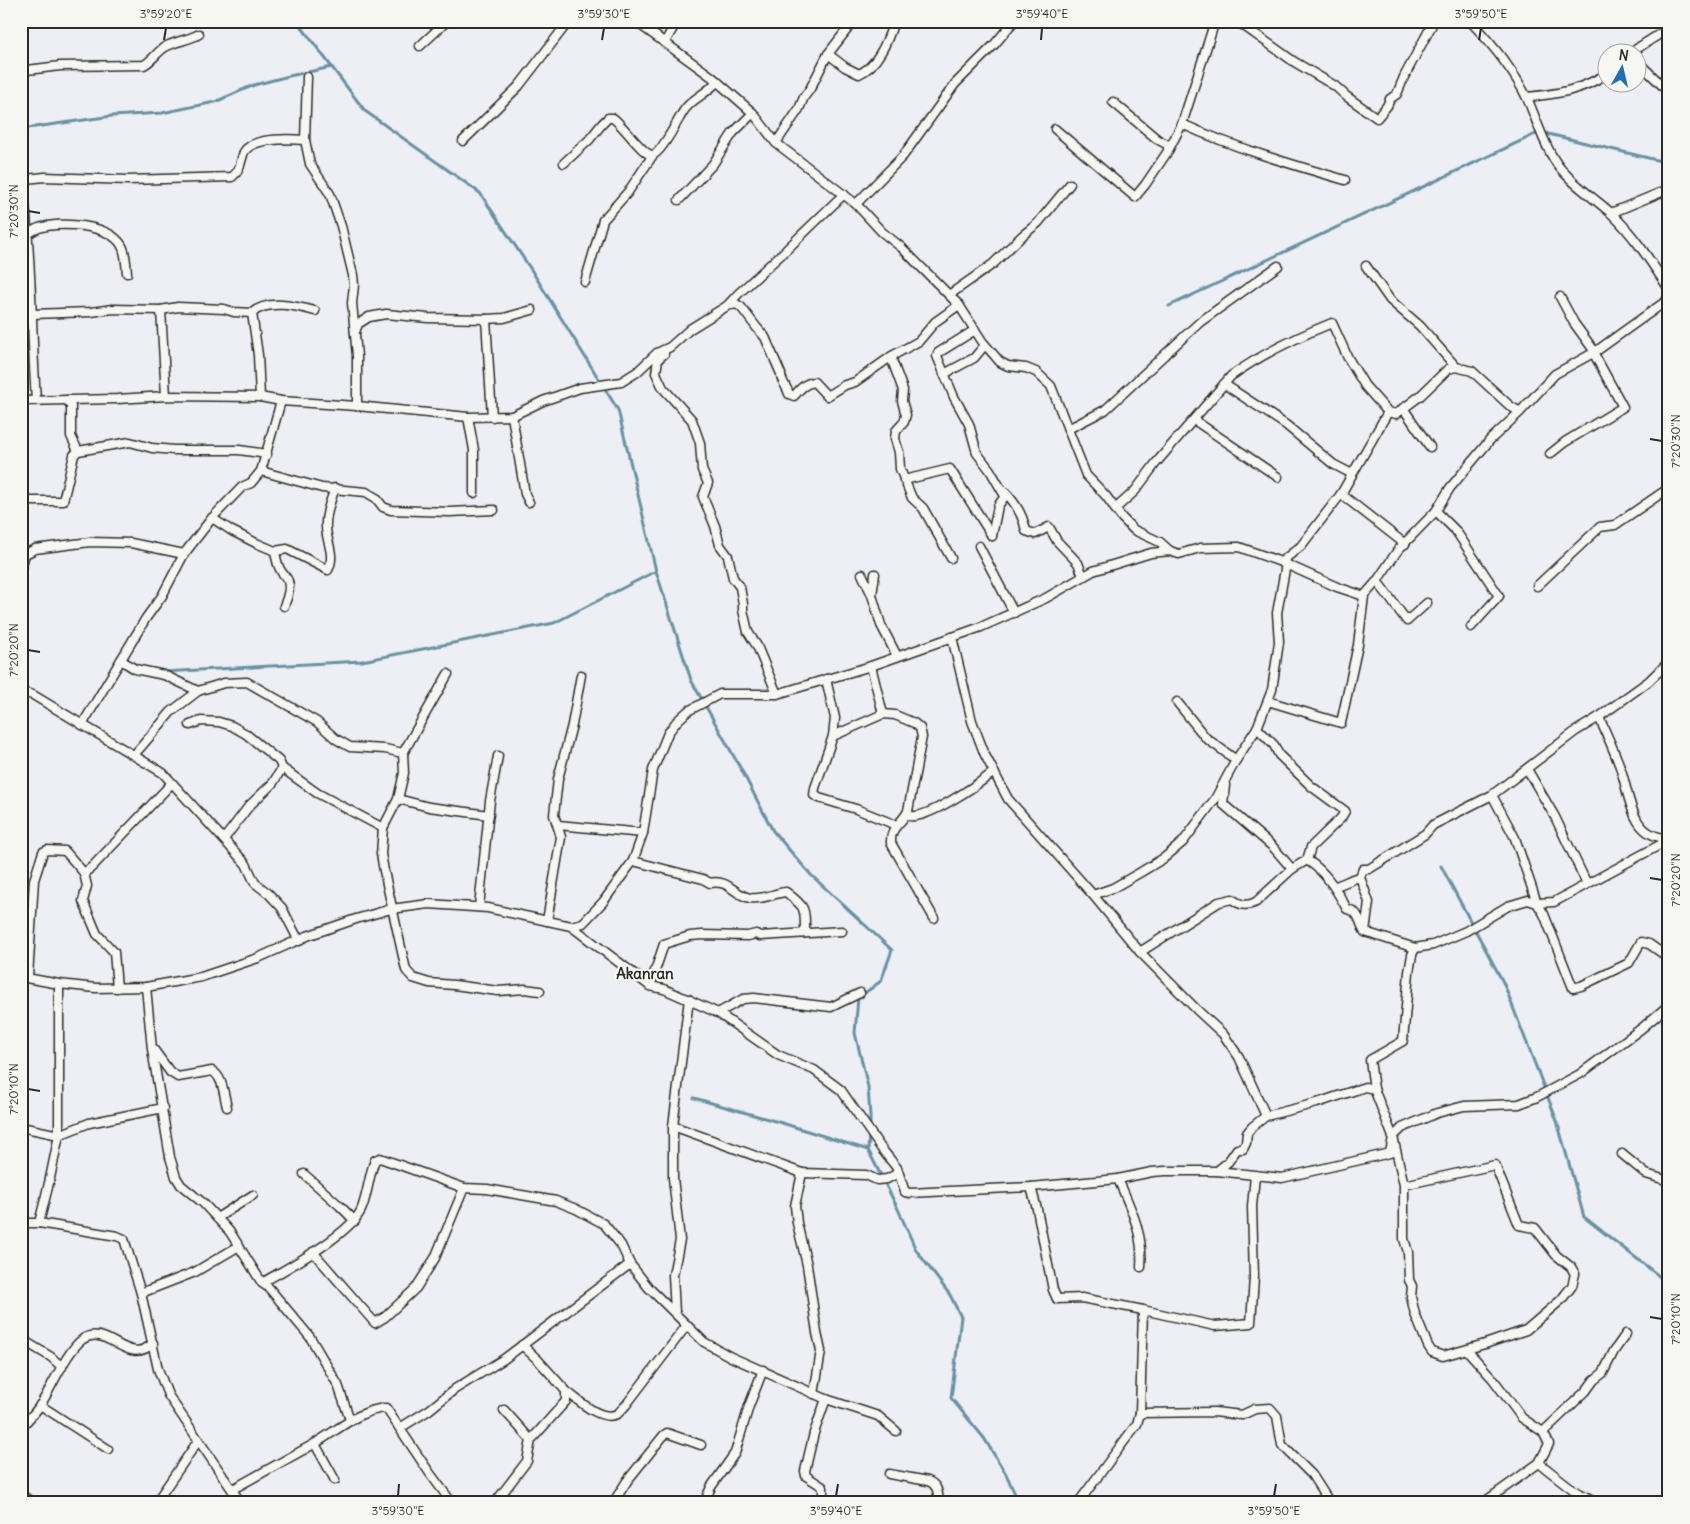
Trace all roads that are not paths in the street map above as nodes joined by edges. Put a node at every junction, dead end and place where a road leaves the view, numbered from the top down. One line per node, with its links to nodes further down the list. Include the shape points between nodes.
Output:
1 (447, 21): 16 (street)
2 (569, 21): 30 (street, via 519,86)
3 (635, 21): 14 (street)
4 (677, 21): 14 (street)
5 (851, 21): 17 (street)
6 (894, 21): 17 (street, via 888,38 868,70 859,74)
7 (1014, 21): 40 (street, via 955,84 903,156)
8 (1215, 21): 27 (street)
9 (1237, 21): 10 (street, via 1336,86 1376,118 1397,94)
10 (1434, 21)
11 (1470, 21): 24 (street, via 1513,73)
12 (1669, 26): 15 (street)
13 (200, 34): 18 (street, via 165,47 144,65)
14 (665, 42): 22 (street)
15 (1647, 42)
16 (420, 46)
17 (828, 54): 31 (street, via 799,109)
18 (21, 69)
19 (1648, 72): 23 (street)
20 (307, 77): 29 (street)
21 (1598, 79): 24 (street, via 1565,93)
22 (717, 81): 26 (street); 33 (street, via 687,105 669,136)
23 (1669, 92)
24 (1526, 98): 41 (street, via 1556,162 1566,175)
25 (1113, 102): 32 (street)
26 (753, 113): 31 (street); 39 (street)
27 (1182, 124): 32 (street); 35 (street, via 1269,158)
28 (1056, 129): 32 (street, via 1135,197)
29 (306, 140): 42 (street, via 257,143 244,152 238,172 232,177 25,179); 61 (street, via 310,164 330,194 350,259 354,285)
30 (463, 141)
31 (776, 143): 38 (street)
32 (1169, 149)
33 (653, 155): 34 (street, via 638,146 624,126 614,118 608,118); 46 (street, via 628,192 603,220)
34 (564, 163)
35 (1345, 180)
36 (1070, 184): 49 (street, via 1038,223 993,264)
37 (1669, 189): 41 (street)
38 (844, 194): 40 (street); 53 (street)
39 (680, 200)
40 (856, 204): 49 (street)
41 (1611, 213): 47 (street, via 1632,235)
42 (28, 233): 45 (street, via 61,225 89,227 106,233 124,248); 48 (street)
43 (1278, 266): 83 (street, via 1200,322 1105,410)
44 (1366, 266): 66 (street, via 1390,300 1420,326)
45 (127, 273)
46 (585, 282)
47 (1669, 289)
48 (25, 290): 58 (street)
49 (949, 295): 52 (street)
50 (1560, 297): 64 (street)
51 (1669, 299): 64 (street)
52 (959, 305): 60 (street); 65 (street, via 935,322 919,340)
53 (727, 306): 63 (street, via 690,329); 65 (street, via 736,304 741,307 765,337 791,396 812,382 827,396 855,382)
54 (161, 310): 57 (street, via 178,307); 58 (street); 69 (street)
55 (532, 310): 59 (street)
56 (315, 311): 57 (street, via 269,306)
57 (252, 313): 70 (street)
58 (32, 314): 71 (street)
59 (486, 319): 61 (street, via 386,314 369,317 358,324); 81 (street)
60 (975, 330): 62 (street); 67 (street, via 938,353)
61 (354, 336): 75 (street)
62 (985, 345): 67 (street, via 974,358); 83 (street, via 1000,362 1036,372 1051,386)
63 (670, 347): 79 (street, via 621,382 580,388); 132 (street, via 658,359 656,373 663,388 692,420 700,443 702,470 708,483 703,497 720,545 728,556 733,578 740,587 748,632)
64 (1594, 352): 78 (street, via 1555,374); 87 (street, via 1623,408)
65 (892, 356): 91 (street, via 903,390 906,415 895,439)
66 (1456, 367): 76 (street, via 1448,369); 78 (street, via 1472,371)
67 (944, 374): 92 (street, via 969,424 977,452)
68 (1224, 384): 77 (street, via 1247,365 1304,334 1332,323 1365,386); 82 (street); 89 (street, via 1286,425 1333,464)
69 (166, 396): 70 (street); 72 (street)
70 (260, 397): 74 (street)
71 (36, 400): 72 (street); 73 (street)
72 (67, 400): 85 (street, via 71,406 71,436)
73 (21, 401)
74 (281, 401): 75 (street); 86 (street)
75 (357, 406): 80 (street)
76 (1403, 408): 77 (street, via 1396,414); 84 (street)
77 (1388, 412): 89 (street)
78 (1520, 412): 101 (street, via 1490,440 1450,488)
79 (512, 416): 81 (street); 98 (street)
80 (468, 417): 81 (street); 95 (street, via 474,450)
81 (492, 417)
82 (1194, 420): 90 (street); 99 (street)
83 (1068, 429): 99 (street, via 1086,475)
84 (1430, 446)
85 (78, 451): 86 (street, via 130,442 174,450 239,450); 97 (street, via 74,455 63,501)
86 (267, 454): 88 (street)
87 (1550, 454)
88 (261, 471): 93 (street, via 322,488); 102 (street)
89 (1352, 474): 96 (street)
90 (1278, 477)
91 (904, 480): 92 (street, via 950,469 992,536 998,506 1005,496); 108 (street)
92 (998, 486): 113 (street, via 1015,503 1026,531 1035,534 1049,527 1057,541 1078,563)
93 (335, 488): 100 (street, via 366,492 383,507 392,510); 105 (street, via 326,520 331,546 328,570 288,550)
94 (1669, 488): 115 (street, via 1615,525 1600,527)
95 (474, 493)
96 (1341, 494): 103 (street); 109 (street, via 1301,546)
97 (21, 501)
98 (528, 502)
99 (1116, 509): 106 (street, via 1134,530 1160,542)
100 (494, 510)
101 (1436, 511): 103 (street); 121 (street, via 1456,532 1499,596)
102 (212, 518): 105 (street, via 232,532); 107 (street)
103 (1405, 544): 114 (street)
104 (979, 546): 120 (street)
105 (275, 551): 119 (street, via 281,572 289,584)
106 (1170, 551): 109 (street, via 1179,554 1200,548 1239,547); 113 (street, via 1151,553)
107 (184, 554): 110 (street, via 131,543 90,542 34,549 25,554); 124 (street, via 162,596)
108 (951, 558)
109 (1283, 563): 117 (street); 139 (street, via 1277,613 1279,642 1272,690)
110 (21, 569)
111 (862, 574): 116 (street)
112 (875, 574): 116 (street)
113 (1083, 576): 120 (street)
114 (1378, 581): 117 (street); 118 (street, via 1407,621)
115 (1537, 586)
116 (872, 595): 123 (street, via 881,625)
117 (1364, 596): 134 (street, via 1358,645 1341,723)
118 (1427, 603)
119 (284, 606)
120 (1014, 613): 122 (street)
121 (1471, 627)
122 (952, 637): 123 (street); 147 (street, via 972,721)
123 (897, 656): 126 (street)
124 (121, 660): 130 (street, via 135,669 164,675); 137 (street)
125 (1669, 661): 136 (street, via 1663,670)
126 (871, 666): 129 (street); 135 (street)
127 (448, 674): 141 (street)
128 (581, 675): 154 (street, via 558,778 554,815)
129 (826, 679): 132 (street); 140 (street, via 835,718)
130 (198, 691): 141 (street, via 224,683 247,682 317,722 350,748); 142 (street, via 171,712)
131 (21, 692): 137 (street, via 33,695)
132 (777, 694): 157 (street, via 720,694 693,708 677,721 668,733 653,770)
133 (1177, 702): 144 (street, via 1206,738)
134 (1271, 702)
135 (883, 714): 140 (street); 152 (street, via 895,715 920,728 922,737)
136 (1599, 717): 146 (street); 159 (street, via 1620,765 1637,822 1650,832)
137 (82, 725): 142 (street)
138 (190, 725): 145 (street, via 201,721 232,726 279,761)
139 (1257, 728): 144 (street); 160 (street, via 1311,786 1345,811 1311,848)
140 (833, 736): 155 (street, via 814,795)
141 (403, 753): 151 (street, via 404,773)
142 (134, 754): 149 (street)
143 (498, 756): 153 (street)
144 (1236, 760): 148 (street)
145 (282, 768): 156 (street, via 317,793); 158 (street, via 273,783 249,806)
146 (1528, 769): 150 (street); 165 (street, via 1556,817)
147 (994, 772): 152 (street, via 931,811 915,817 909,816); 167 (street, via 1008,799)
148 (1225, 781): 162 (street, via 1223,804 1273,847); 167 (street, via 1183,842 1142,872 1114,888)
149 (172, 783): 158 (street); 163 (street)
150 (1492, 795): 164 (street, via 1433,825 1425,834 1363,869); 168 (street, via 1515,838)
151 (398, 799): 153 (street, via 429,808); 156 (street)
152 (908, 811): 155 (street)
153 (489, 815): 169 (street)
154 (558, 825): 157 (street); 172 (street, via 561,837)
155 (896, 825): 171 (street, via 890,834 891,843)
156 (383, 828): 170 (street, via 381,854)
157 (643, 833): 161 (street)
158 (224, 839): 177 (street, via 246,864 255,883 282,908)
159 (1669, 839): 165 (street)
160 (1307, 860): 162 (street); 166 (street)
161 (633, 861): 173 (street, via 603,902 583,922); 176 (street, via 710,883 717,881 748,898 765,899 786,892 805,911)
162 (1292, 870): 179 (street, via 1249,906 1240,905 1232,899 1219,902)
163 (84, 873): 181 (street, via 65,851 43,852 34,880); 185 (street, via 83,900 97,934 114,952)
164 (1360, 877): 166 (street); 175 (street, via 1369,902)
165 (1586, 884): 168 (street, via 1554,902)
166 (1335, 886): 175 (street, via 1348,909 1357,913)
167 (1093, 895): 179 (street)
168 (1537, 903): 178 (street, via 1528,900 1508,906 1458,935); 180 (street, via 1573,988 1628,963 1641,942)
169 (479, 907): 170 (street, via 429,904); 172 (street)
170 (391, 909): 177 (street); 186 (street, via 406,970 413,978 428,983)
171 (934, 918)
172 (547, 921): 173 (street)
173 (571, 926): 183 (street)
174 (842, 931): 176 (street)
175 (1365, 932): 178 (street)
176 (805, 933): 183 (street, via 702,935 664,944)
177 (299, 941): 184 (street, via 201,977)
178 (1415, 948): 194 (street, via 1409,972 1403,1041 1370,1060)
179 (1140, 952): 197 (street, via 1223,1034 1239,1057)
180 (1669, 958)
181 (25, 977): 182 (street)
182 (59, 984): 185 (street); 200 (street)
183 (650, 986): 188 (street)
184 (146, 987): 185 (street); 191 (street)
185 (117, 988)
186 (540, 991)
187 (860, 993): 190 (street, via 831,1007 743,999)
188 (689, 999): 190 (street); 198 (street)
189 (1669, 1004): 201 (street, via 1580,1074 1537,1097 1519,1104 1464,1106 1437,1113 1402,1128)
190 (718, 1013): 205 (street, via 778,1055 814,1070 841,1090)
191 (152, 1049): 192 (street); 193 (street)
192 (170, 1072): 193 (street); 195 (street, via 178,1077 216,1073)
193 (158, 1080): 196 (street)
194 (1374, 1089): 197 (street, via 1365,1087); 201 (street)
195 (227, 1107)
196 (163, 1108): 200 (street, via 89,1123); 214 (street, via 176,1177)
197 (1266, 1116): 203 (street, via 1247,1134 1243,1149 1237,1150)
198 (673, 1126): 204 (street); 225 (street, via 673,1178 680,1240 673,1275)
199 (21, 1127): 200 (street)
200 (59, 1135): 217 (street)
201 (1393, 1138): 207 (street, via 1390,1152 1282,1178); 210 (street)
202 (1622, 1154): 209 (street, via 1646,1174)
203 (1218, 1171): 207 (street); 208 (street, via 1152,1172)
204 (802, 1173): 205 (street, via 866,1175 877,1180); 235 (street, via 795,1206 821,1351)
205 (898, 1173): 211 (street, via 905,1192 910,1193)
206 (304, 1174): 215 (street)
207 (1255, 1176): 224 (street, via 1251,1323 1215,1326)
208 (1118, 1179): 211 (street); 221 (street, via 1137,1224 1143,1250)
209 (1669, 1181)
210 (1404, 1185): 231 (street, via 1404,1239 1411,1297 1428,1346 1432,1352 1444,1356); 231 (street, via 1495,1165 1519,1224 1535,1228 1574,1274 1572,1286 1561,1300 1526,1330)
211 (1031, 1187): 224 (street, via 1057,1299 1082,1298)
212 (464, 1188): 215 (street, via 380,1158 375,1160 362,1209); 219 (street, via 435,1258 416,1288 375,1323); 220 (street, via 487,1189 576,1209 604,1224 621,1245)
213 (253, 1195): 214 (street)
214 (217, 1218): 218 (street)
215 (354, 1221): 219 (street)
216 (21, 1223): 217 (street)
217 (38, 1223): 223 (street, via 124,1239)
218 (239, 1246): 222 (street); 223 (street, via 195,1272)
219 (313, 1252): 222 (street)
220 (630, 1264): 225 (street); 230 (street)
221 (1142, 1267)
222 (262, 1283): 240 (street, via 310,1337 338,1385)
223 (141, 1293): 229 (street)
224 (1143, 1310): 239 (street)
225 (675, 1313): 226 (street)
226 (687, 1325): 233 (street, via 704,1342); 234 (street, via 617,1414 608,1416 595,1411)
227 (1626, 1334): 244 (street, via 1603,1373)
228 (21, 1339): 232 (street, via 51,1356)
229 (153, 1343): 232 (street, via 147,1349 130,1350 91,1335 81,1340); 246 (street, via 168,1395)
230 (522, 1346): 234 (street); 242 (street)
231 (1472, 1350): 244 (street, via 1522,1418)
232 (62, 1367): 237 (street)
233 (763, 1370): 235 (street); 261 (street, via 735,1453)
234 (566, 1392): 245 (street, via 566,1401)
235 (814, 1394): 236 (street)
236 (826, 1399): 243 (street, via 878,1416); 262 (street, via 805,1470 806,1476 823,1487)
237 (40, 1405): 241 (street); 249 (street)
238 (504, 1410): 245 (street)
239 (1140, 1413): 264 (street, via 1137,1424); 265 (street, via 1242,1414 1270,1408 1277,1416 1282,1445 1312,1475)
240 (350, 1420): 242 (street, via 386,1408); 247 (street)
241 (21, 1428)
242 (400, 1428): 258 (street)
243 (896, 1431)
244 (1543, 1432): 250 (street, via 1549,1444)
245 (532, 1440): 259 (street, via 527,1461)
246 (198, 1441): 253 (street); 255 (street)
247 (315, 1444): 252 (street); 253 (street)
248 (701, 1445): 260 (street, via 667,1433)
249 (108, 1449)
250 (1539, 1463): 266 (street); 267 (street, via 1575,1491)
251 (889, 1474): 263 (street, via 934,1483)
252 (335, 1480)
253 (233, 1489): 257 (street)
254 (21, 1495): 256 (street)
255 (162, 1495)
256 (34, 1503)
257 (241, 1503)
258 (452, 1503)
259 (495, 1503)
260 (613, 1503)
261 (704, 1503)
262 (823, 1503)
263 (939, 1503)
264 (1078, 1503)
265 (1330, 1503)
266 (1483, 1503)
267 (1598, 1503)

